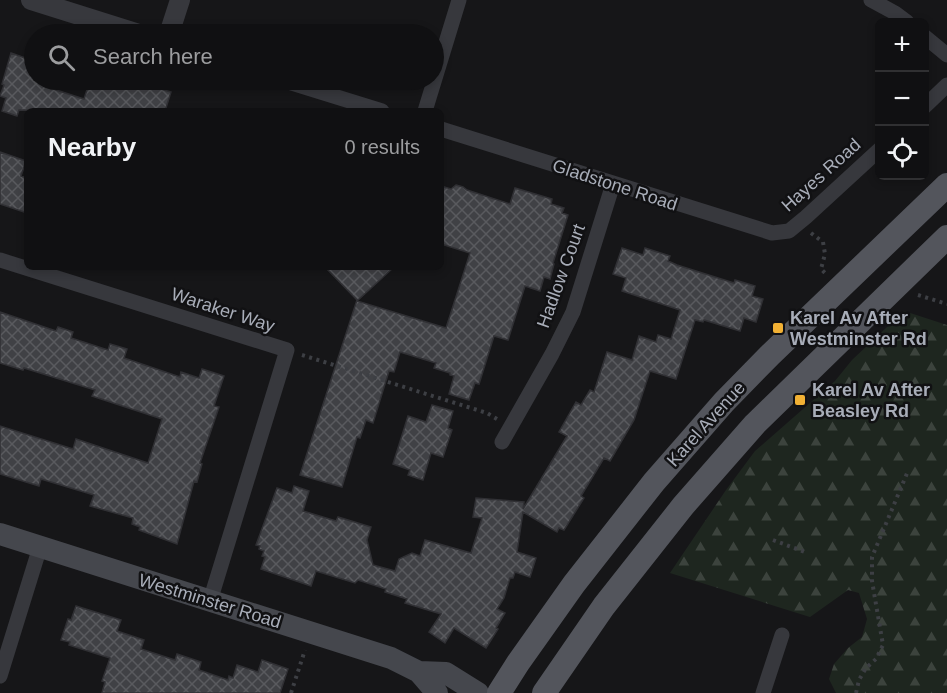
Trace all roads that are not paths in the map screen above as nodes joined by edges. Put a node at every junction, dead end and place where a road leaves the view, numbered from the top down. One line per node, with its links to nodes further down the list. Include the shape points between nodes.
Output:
1 (31, 0): 6 (street)
2 (180, 0): 7 (street)
3 (459, 0): 9 (street)
4 (871, 0): 5 (street)
5 (903, 18)
6 (107, 24)
7 (172, 24)
8 (929, 40): 10 (street)
9 (444, 49)
10 (947, 55)
11 (947, 86): 14 (street)
12 (314, 90): 15 (street)
13 (431, 90): 16 (street)
14 (929, 102)
15 (372, 108)
16 (426, 108)
17 (444, 130): 19 (street, Gladstone Road)
18 (875, 153): 23 (street, Hayes Road)
19 (613, 184): 23 (street, Gladstone Road, via 749,228 772,233); 28 (street, Hadlow Court, via 573,312)
20 (947, 185): 22 (main road, Karel Avenue)
21 (947, 200): 22 (main road)
22 (916, 215): 37 (main road, Karel Avenue, via 724,402 654,482 574,584)
23 (789, 231)
24 (947, 237): 38 (main road, Karel Avenue, via 787,392 712,473 603,606)
25 (0, 260): 26 (street, Waraker Way)
26 (24, 268)
27 (32, 270): 31 (street, Waraker Way, via 286,350)
28 (502, 442)
29 (0, 534): 30 (main road, Westminster Road)
30 (40, 547): 31 (main road, Westminster Road); 34 (street)
31 (210, 601): 33 (main road, Westminster Road, via 391,658)
32 (782, 635): 39 (street)
33 (419, 672): 35 (main road, Westminster Road); 36 (main road, Westminster Road, via 446,673)
34 (0, 676)
35 (437, 693)
36 (478, 693)
37 (500, 693)
38 (544, 693)
39 (763, 693)

